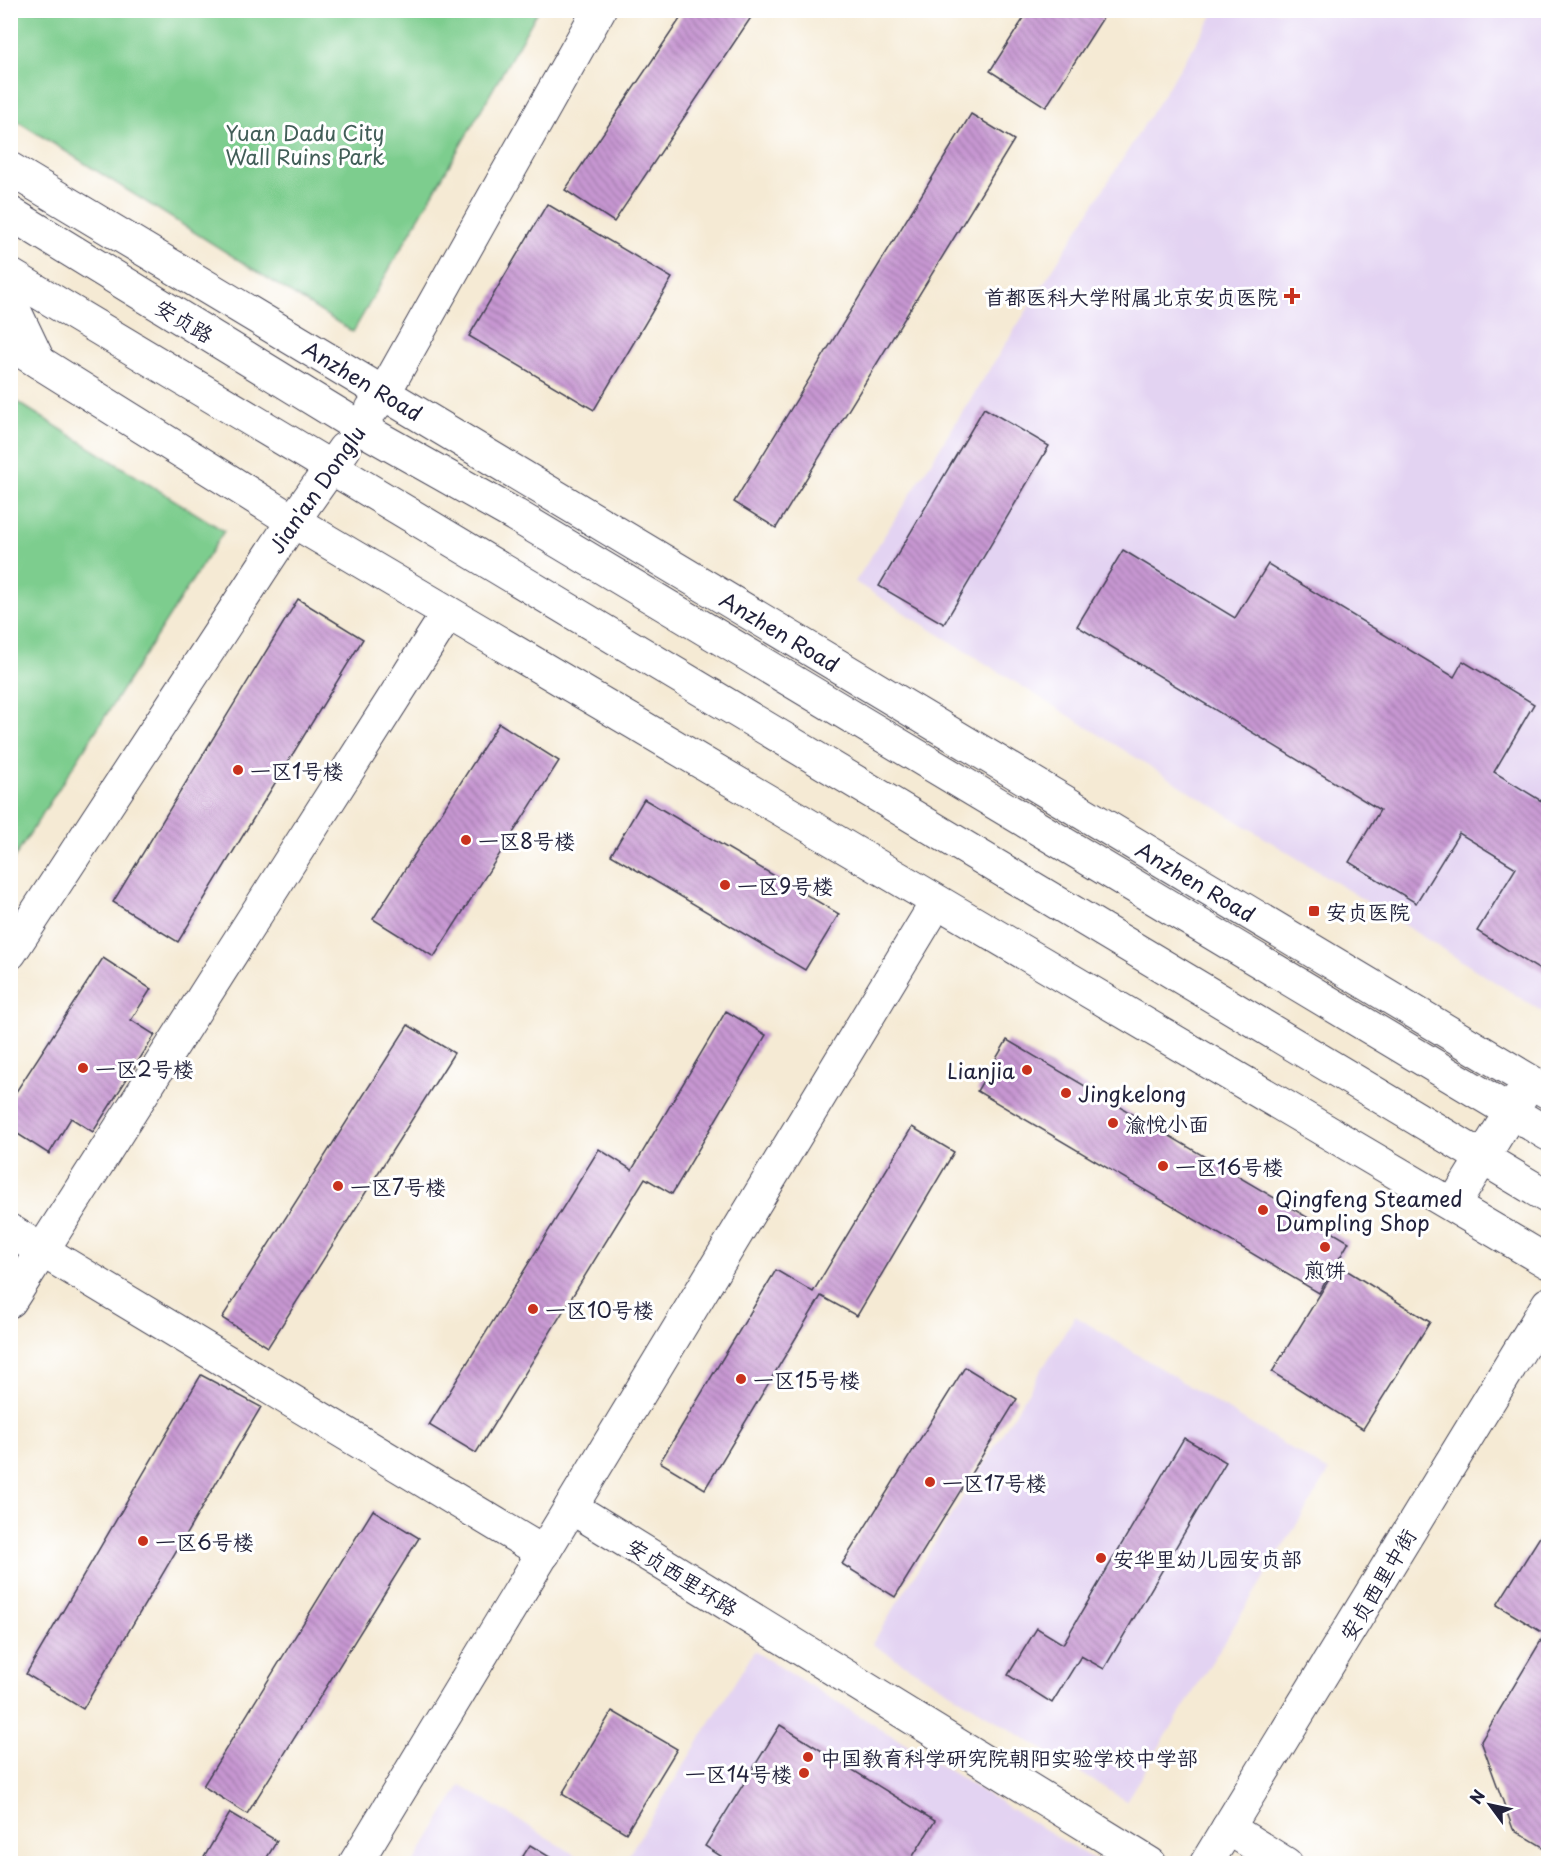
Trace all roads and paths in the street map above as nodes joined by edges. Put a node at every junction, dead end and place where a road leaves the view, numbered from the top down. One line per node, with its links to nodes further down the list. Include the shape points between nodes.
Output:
1 (599, 10): 8 (street, Jian'an Donglu)
2 (10, 169): 8 (street, Anzhen Road)
3 (10, 213): 9 (street, 安贞路)
4 (10, 275): 10 (street)
5 (10, 301): 7 (street)
6 (10, 344): 7 (street)
7 (39, 362): 11 (street)
8 (384, 393): 9 (street, Jian'an Donglu); 15 (street, Anzhen Road)
9 (359, 427): 10 (street, Jian'an Donglu); 16 (street, Anzhen Road, via 515,514)
10 (332, 466): 11 (street, Jian'an Donglu); 18 (street)
11 (292, 521): 12 (street); 14 (street, Jian'an Donglu)
12 (448, 613): 13 (street); 22 (street)
13 (937, 902): 20 (street); 26 (street)
14 (10, 953)
15 (1539, 1087): 16 (street)
16 (1511, 1111): 17 (street, Anzhen Road); 18 (street)
17 (1548, 1134)
18 (1482, 1157): 19 (street); 20 (street)
19 (1548, 1197)
20 (1454, 1204): 23 (street)
21 (10, 1231): 22 (street)
22 (43, 1251): 24 (street); 27 (street)
23 (1548, 1262)
24 (10, 1301)
25 (1548, 1304): 28 (street, 安贞西里中街)
26 (571, 1508): 27 (street); 30 (street, 安贞西里环路)
27 (543, 1552): 29 (street)
28 (1228, 1828): 31 (street, 安贞西里中街); 32 (street)
29 (355, 1863)
30 (1150, 1863)
31 (1206, 1863)
32 (1286, 1863)

